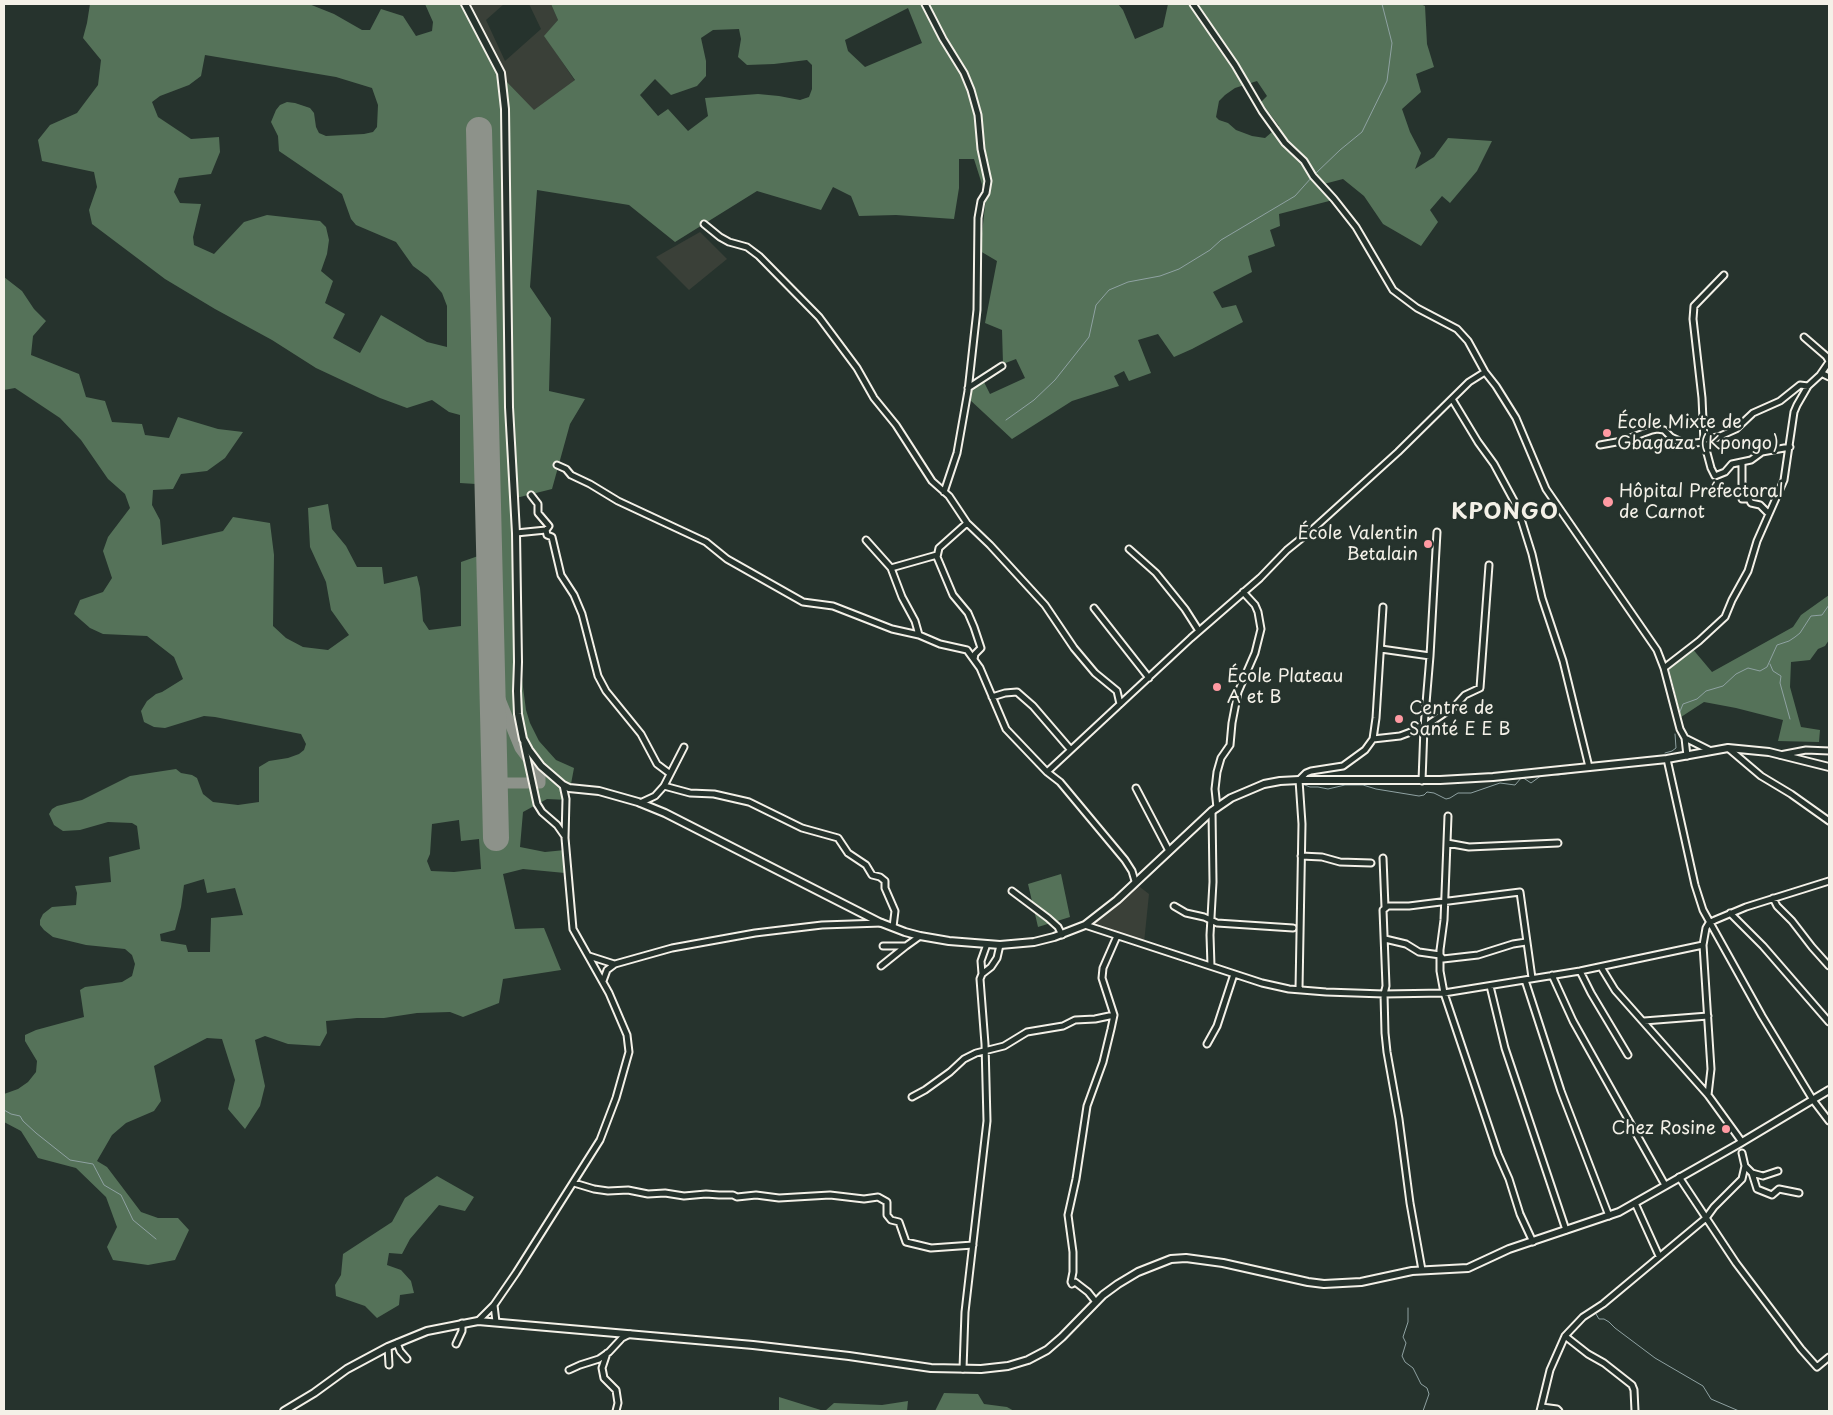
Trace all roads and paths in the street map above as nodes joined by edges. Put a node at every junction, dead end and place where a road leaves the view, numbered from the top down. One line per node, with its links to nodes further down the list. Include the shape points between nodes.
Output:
1 (464, 4): 25 (main road, via 493,56 503,83 509,407)
2 (925, 4): 12 (street, via 971,90 988,181 978,218 977,310)
3 (1193, 4): 9 (street, via 1262,111 1356,227 1393,290 1417,308 1457,329 1468,340)
4 (704, 224): 19 (street, via 729,242 747,247 819,317 932,481)
5 (1724, 275): 14 (street, via 1694,306)
6 (1804, 337): 7 (street)
7 (1829, 362): 10 (street)
8 (1002, 366): 12 (street)
9 (1485, 372): 13 (street); 39 (street, via 1516,418 1546,489 1658,650)
10 (1825, 375): 11 (street)
11 (1808, 386): 14 (street, via 1800,386 1780,401 1753,414 1736,429); 16 (street, via 1794,412)
12 (968, 388): 19 (street, via 957,453)
13 (1452, 399): 31 (street); 55 (street, via 1494,464 1522,522 1563,661)
14 (1704, 440): 15 (street, via 1686,444 1664,430 1652,430); 17 (street, via 1715,476 1732,464)
15 (1600, 445)
16 (1790, 447): 17 (street, via 1762,452); 21 (street, via 1784,480)
17 (1742, 462): 21 (street, via 1742,499 1760,505)
18 (557, 465): 35 (street, via 618,501 706,542 727,559 803,602 833,606 892,629)
19 (944, 492): 22 (street)
20 (531, 495): 23 (street, via 538,504 538,513 550,526)
21 (1769, 514): 39 (street, via 1748,571 1724,617)
22 (967, 523): 28 (street, via 939,548); 42 (street, via 1045,605 1074,648 1095,673 1117,691)
23 (546, 530): 25 (street); 58 (street, via 552,537 561,575 582,614 598,676 606,691 641,734 657,764)
24 (1437, 532): 37 (street)
25 (516, 533): 45 (main road, via 517,697)
26 (866, 540): 30 (street)
27 (1128, 549): 34 (street, via 1156,573)
28 (937, 555): 30 (street); 38 (street, via 953,595 968,612 974,627 981,648)
29 (1489, 565): 43 (street, via 1480,688 1465,695 1455,706)
30 (891, 568): 35 (street)
31 (1244, 592): 34 (street); 65 (street, via 1258,612 1261,629 1255,653 1238,692 1230,745 1217,772)
32 (1383, 607): 36 (street)
33 (1094, 608): 40 (street)
34 (1199, 631): 40 (street)
35 (920, 635): 38 (street, via 940,644 963,648)
36 (1381, 649): 37 (street); 46 (street)
37 (1430, 656): 43 (street)
38 (974, 659): 41 (street)
39 (1664, 668): 44 (street)
40 (1149, 678): 42 (street)
41 (992, 697): 49 (street, via 1017,692); 57 (street, via 1006,729)
42 (1120, 704): 49 (street)
43 (1424, 727): 46 (street, via 1400,736); 59 (street)
44 (1685, 738): 50 (street); 53 (street)
45 (523, 739): 61 (main road, via 541,766); 68 (street, via 537,804)
46 (1373, 739): 60 (street, via 1365,750 1343,766 1311,771)
47 (684, 747): 58 (street)
48 (1728, 748): 50 (main road); 52 (main road); 67 (street, via 1761,776)
49 (1070, 749): 57 (street)
50 (1709, 750): 53 (main road)
51 (1829, 751): 52 (street, via 1806,750)
52 (1779, 755): 56 (main road)
53 (1687, 756): 54 (main road)
54 (1667, 759): 55 (main road); 85 (street, via 1695,885)
55 (1589, 767): 59 (main road, via 1493,777)
56 (1829, 767)
57 (1047, 772): 75 (street, via 1060,782 1125,860)
58 (670, 773): 62 (street)
59 (1422, 780): 60 (main road)
60 (1299, 783): 65 (main road, via 1280,781 1264,784); 72 (street)
61 (563, 785): 64 (main road); 68 (street)
62 (664, 786): 64 (street, via 655,796); 87 (street, via 749,802 802,828 838,838 841,845 866,865 872,875 885,881 895,911)
63 (1136, 788): 71 (street)
64 (640, 803): 84 (main road, via 666,813)
65 (1215, 809): 71 (main road); 83 (street)
66 (1448, 816): 69 (street)
67 (1829, 821)
68 (566, 838): 100 (street, via 571,918 574,933)
69 (1447, 843): 70 (street, via 1470,847); 79 (street)
70 (1558, 844)
71 (1169, 851): 75 (main road)
72 (1301, 856): 74 (street); 114 (street)
73 (1383, 858): 81 (street)
74 (1371, 863)
75 (1135, 881): 86 (main road)
76 (1829, 881): 78 (street)
77 (1012, 891): 89 (street, via 1048,918)
78 (1773, 898): 82 (street); 104 (street)
79 (1444, 901): 81 (street); 93 (street, via 1520,892); 99 (street)
80 (1174, 906): 83 (street)
81 (1385, 907): 92 (street)
82 (1730, 913): 85 (street); 120 (street)
83 (1210, 921): 88 (street); 103 (street)
84 (882, 923): 87 (main road); 101 (street, via 822,925 755,933 672,948)
85 (1709, 923): 95 (street); 127 (street)
86 (1085, 925): 89 (main road); 91 (street)
87 (893, 927): 90 (main road)
88 (1293, 928)
89 (1062, 934): 98 (main road, via 1034,942)
90 (920, 936): 94 (main road); 97 (street)
91 (1117, 936): 103 (street); 117 (street, via 1102,978)
92 (1385, 939): 99 (street, via 1406,944 1419,952); 115 (street)
93 (1526, 942): 99 (street, via 1478,955 1443,959); 110 (street)
94 (987, 944): 98 (main road); 107 (street, via 981,961)
95 (1703, 945): 105 (street); 118 (street)
96 (883, 946): 97 (street)
97 (906, 946): 102 (street)
98 (1000, 946): 107 (street, via 991,967)
99 (1440, 955): 116 (street)
100 (588, 956): 101 (street); 112 (street)
101 (615, 964): 112 (street, via 607,970)
102 (881, 966)
103 (1211, 966): 108 (street)
104 (1829, 966)
105 (1601, 967): 106 (street); 119 (street, via 1616,990)
106 (1580, 971): 109 (street); 123 (street)
107 (982, 974): 122 (street)
108 (1234, 974): 114 (street); 121 (street, via 1217,1026)
109 (1552, 975): 110 (street); 136 (street, via 1573,1021)
110 (1532, 978): 111 (street)
111 (1525, 980): 113 (street); 139 (street, via 1558,1082)
112 (603, 981): 135 (street, via 627,1035 629,1052 600,1140)
113 (1490, 986): 116 (street); 141 (street, via 1511,1067)
114 (1299, 990): 115 (street)
115 (1384, 994): 116 (street); 145 (street, via 1387,1052)
116 (1444, 994): 142 (street, via 1498,1154)
117 (1114, 1015): 122 (street, via 1070,1021 1063,1026 1027,1032 1004,1046); 146 (street, via 1103,1062 1087,1106 1068,1215 1074,1272 1071,1282 1088,1292)
118 (1708, 1016): 119 (street); 125 (street, via 1711,1069)
119 (1644, 1021): 125 (street)
120 (1829, 1022)
121 (1207, 1044)
122 (986, 1050): 126 (street, via 964,1059); 143 (street, via 987,1121)
123 (1628, 1055)
124 (1829, 1090): 127 (main road)
125 (1708, 1095): 129 (street)
126 (912, 1097)
127 (1813, 1100): 128 (street); 129 (main road)
128 (1829, 1122)
129 (1742, 1142): 134 (main road)
130 (1742, 1153): 131 (street)
131 (1745, 1166): 133 (street); 140 (street, via 1742,1179)
132 (1778, 1171): 133 (street, via 1763,1176)
133 (1752, 1172): 137 (street, via 1757,1189 1772,1195 1779,1189)
134 (1679, 1177): 136 (main road); 140 (street)
135 (574, 1183): 143 (street, via 608,1191 684,1196 878,1197 886,1202 887,1215 891,1220 899,1222 906,1242 931,1248); 147 (street)
136 (1665, 1185): 138 (main road)
137 (1799, 1193)
138 (1635, 1203): 139 (main road); 144 (street)
139 (1609, 1216): 141 (main road)
140 (1706, 1218): 144 (street); 157 (street, via 1771,1310 1817,1367)
141 (1566, 1230): 142 (main road)
142 (1533, 1242): 145 (main road, via 1468,1268)
143 (973, 1245): 160 (street, via 965,1312)
144 (1659, 1256): 152 (street, via 1583,1317)
145 (1422, 1270): 146 (main road, via 1361,1282 1324,1284 1222,1263 1171,1259 1127,1278)
146 (1096, 1302): 160 (main road, via 1062,1337 1038,1355 1008,1366)
147 (494, 1305): 148 (street); 149 (street)
148 (478, 1321): 149 (main road); 150 (main road)
149 (496, 1322): 151 (main road)
150 (462, 1323): 153 (main road, via 427,1331); 154 (street)
151 (630, 1334): 156 (street); 160 (main road)
152 (1566, 1336): 162 (street, via 1550,1370); 166 (street, via 1632,1384)
153 (397, 1343): 155 (main road); 158 (street)
154 (456, 1344)
155 (388, 1347): 159 (street); 163 (main road, via 347,1369)
156 (607, 1353): 161 (street); 164 (street, via 602,1368 604,1378 616,1390)
157 (1829, 1357)
158 (407, 1360)
159 (389, 1365)
160 (963, 1369)
161 (569, 1370)
162 (1541, 1409): 165 (street)
163 (284, 1411)
164 (616, 1411)
165 (1559, 1411)
166 (1635, 1411)

